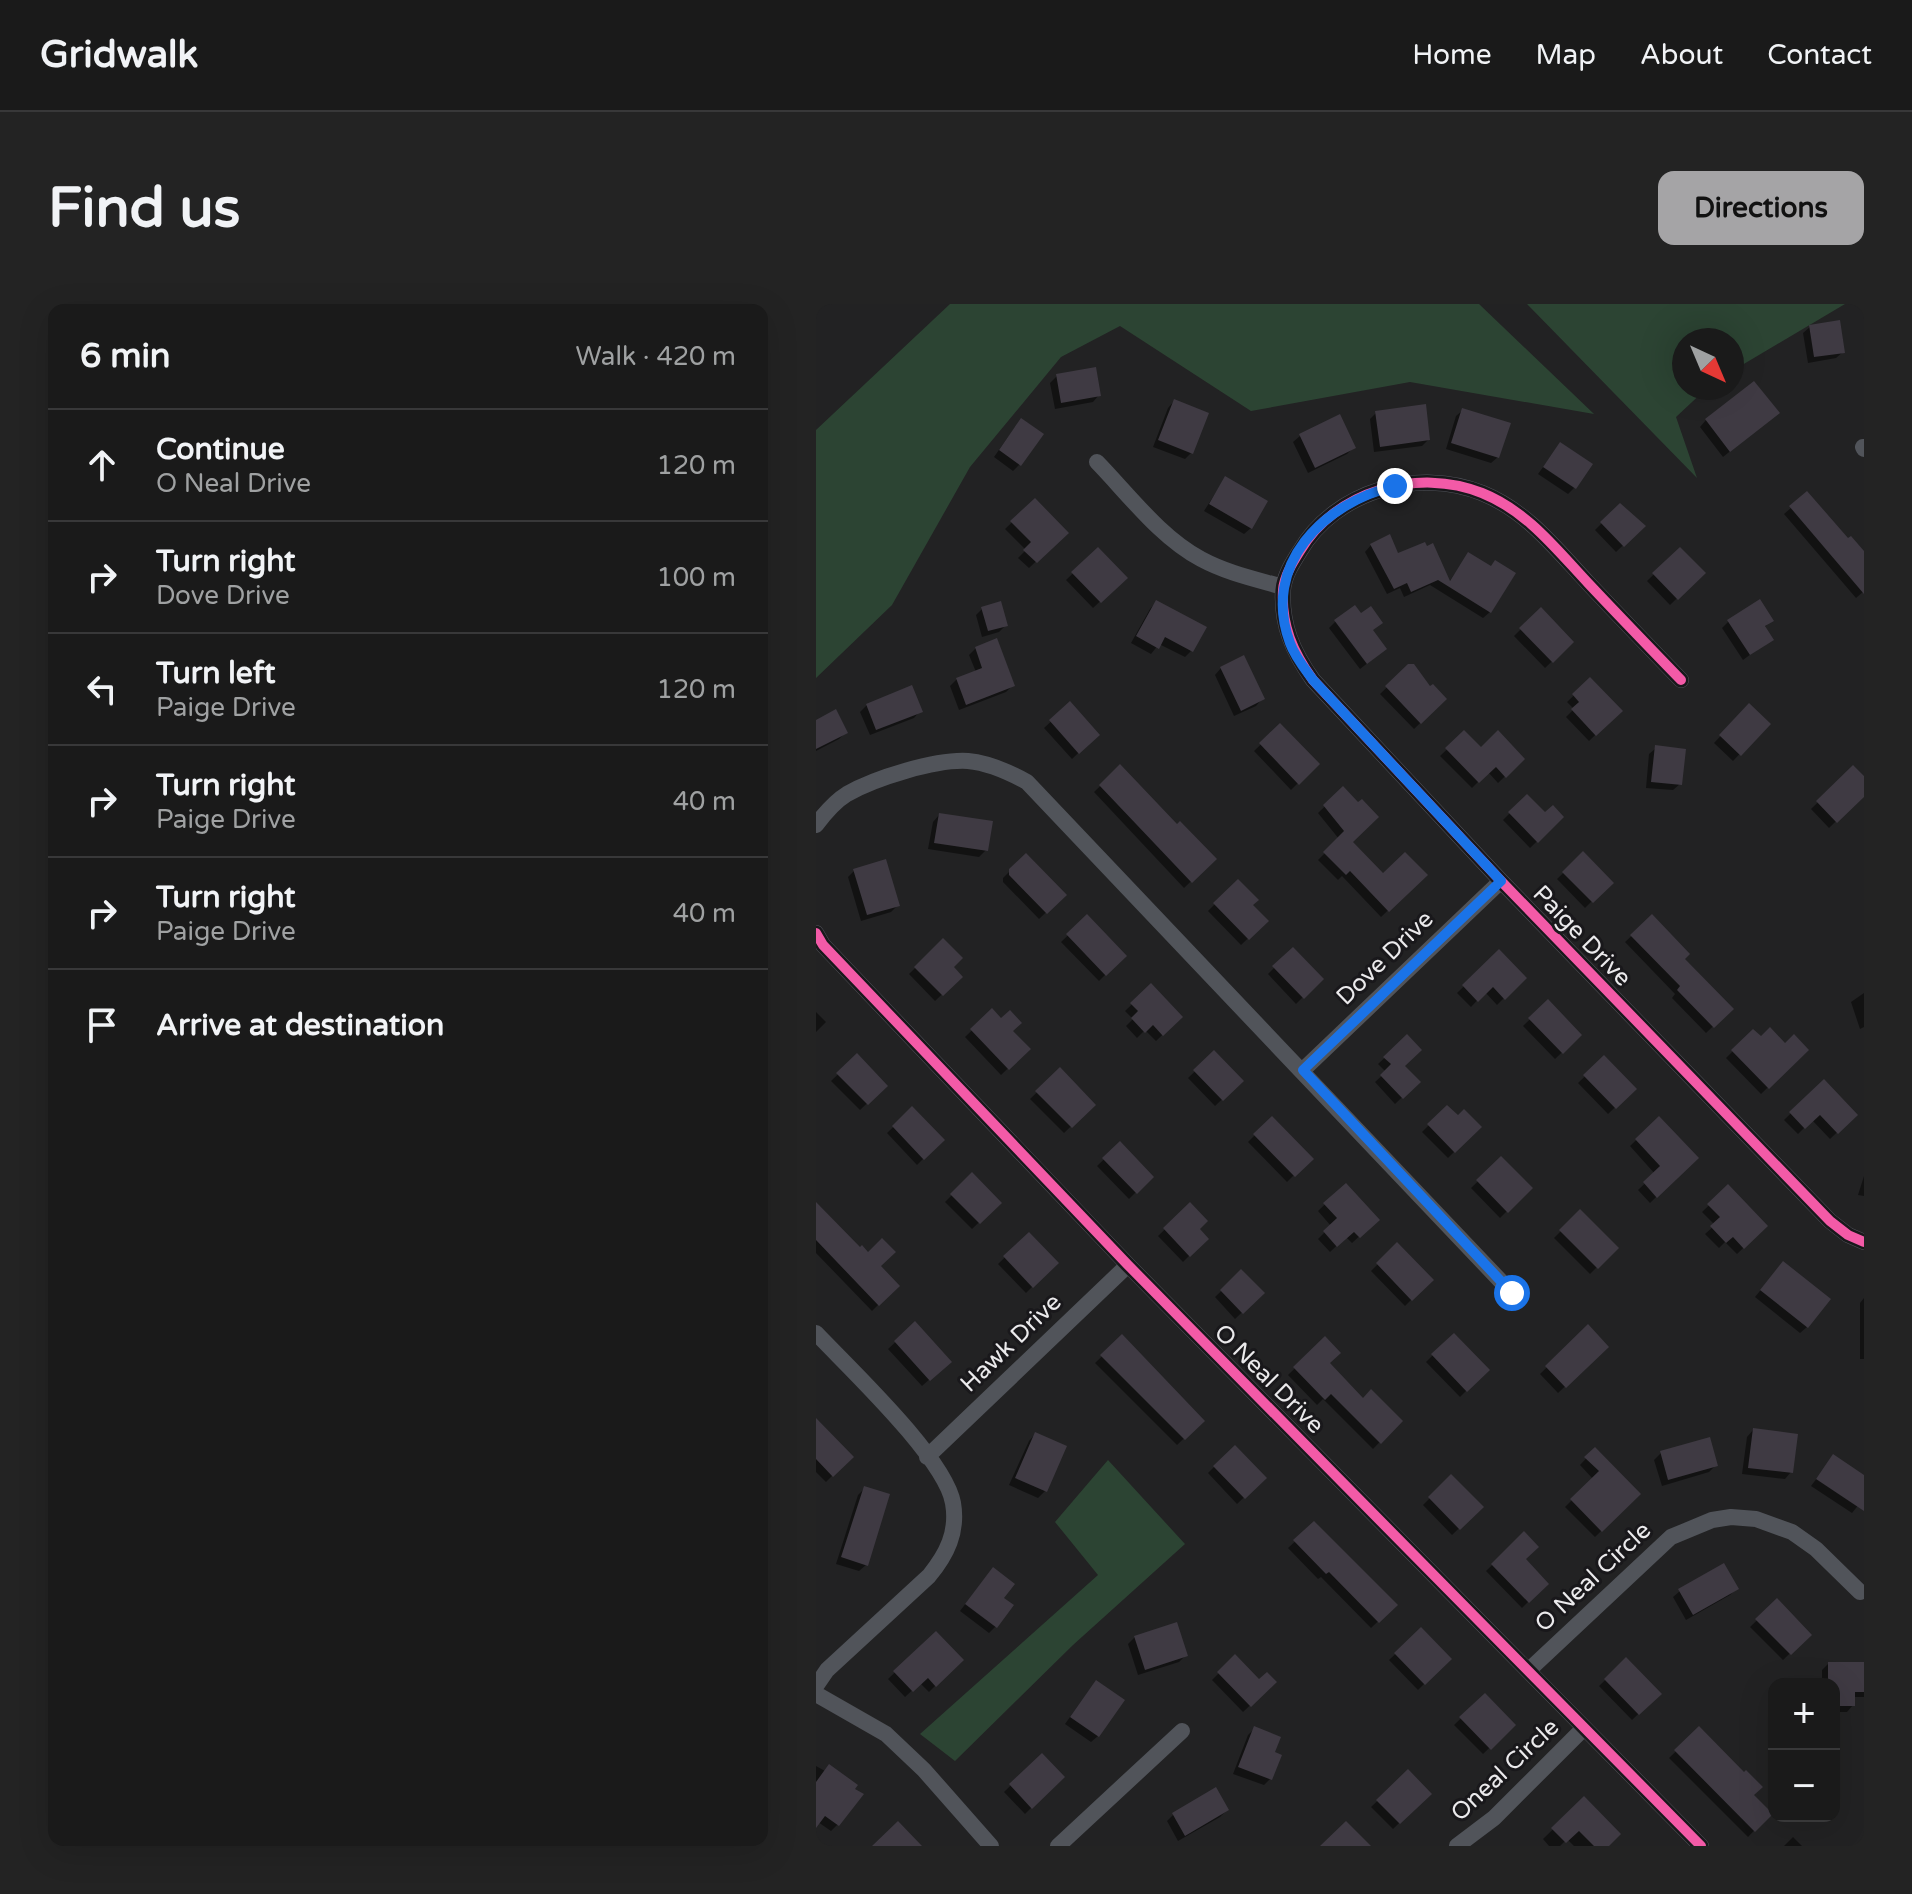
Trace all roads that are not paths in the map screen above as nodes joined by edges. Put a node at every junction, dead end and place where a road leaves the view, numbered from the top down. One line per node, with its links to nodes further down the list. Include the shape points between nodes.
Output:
1 (1097, 462): 2 (street, via 1197,558)
2 (1283, 587): 3 (street, Paige Drive, via 1306,539 1347,503 1395,486 1455,486 1481,493 1524,517); 5 (street, Paige Drive, via 1291,644 1313,680)
3 (1681, 680)
4 (816, 825): 7 (street, via 845,795 909,771 970,761 1011,773 1042,795)
5 (1501, 881): 7 (street, Dove Drive); 8 (street, Paige Drive, via 1830,1221)
6 (816, 933): 9 (street, O Neal Drive)
7 (1303, 1070): 10 (street)
8 (1864, 1242)
9 (1128, 1265): 12 (street, Hawk Drive); 14 (street, O Neal Drive)
10 (1512, 1293)
11 (816, 1333): 12 (street)
12 (927, 1457): 15 (street, via 952,1499 955,1518 943,1559)
13 (1860, 1592): 14 (street, O Neal Circle, via 1792,1532 1756,1519 1712,1520 1671,1537)
14 (1529, 1670): 17 (street, O Neal Drive)
15 (816, 1686)
16 (816, 1694): 19 (street, via 886,1734)
17 (1584, 1728): 21 (street, Oneal Circle, via 1494,1818); 22 (street, O Neal Drive)
18 (1182, 1731): 20 (street)
19 (991, 1846)
20 (1058, 1846)
21 (1457, 1846)
22 (1701, 1846)

